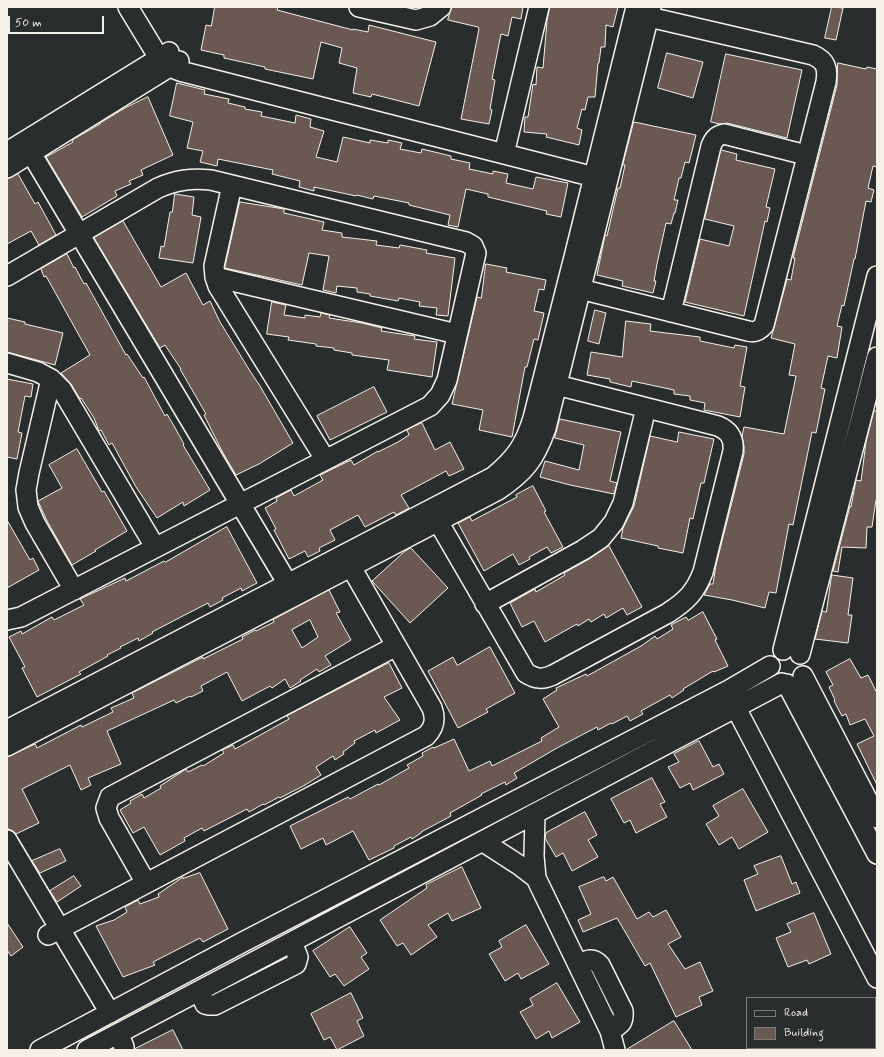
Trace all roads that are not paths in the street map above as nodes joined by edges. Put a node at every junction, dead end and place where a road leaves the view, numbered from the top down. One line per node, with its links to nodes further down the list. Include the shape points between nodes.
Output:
1 (128, 7): 7 (street)
2 (143, 7): 7 (street)
3 (359, 7): 4 (street, via 416,20 430,16)
4 (441, 7)
5 (539, 7): 8 (street)
6 (646, 10): 11 (street, via 821,59 826,66 827,74); 13 (street)
7 (170, 59): 8 (street, via 180,71); 9 (street); 10 (street)
8 (505, 148): 13 (street)
9 (7, 152)
10 (31, 153): 12 (street); 15 (street)
11 (806, 155): 20 (street, via 764,325 760,330 748,332); 20 (street, via 724,134 713,140)
12 (7, 168)
13 (603, 172): 19 (street); 25 (street)
14 (232, 185): 15 (street, via 197,178 170,183); 18 (street, via 214,266); 21 (street, via 466,242 473,246 476,253)
15 (80, 234): 16 (street); 30 (street)
16 (7, 276)
17 (877, 276): 27 (street)
18 (215, 277): 21 (street); 29 (street, via 218,286)
19 (580, 289): 20 (street); 25 (street)
20 (671, 312)
21 (458, 334): 29 (street, via 447,380 440,395 430,406)
22 (877, 357): 28 (street)
23 (7, 363): 24 (street, via 38,372)
24 (51, 379): 34 (street, via 62,390); 37 (street, via 26,490 28,508 35,523)
25 (549, 383): 26 (street); 31 (street, via 539,447 529,464 515,479 498,490)
26 (646, 408): 38 (street, via 623,503 614,522 601,538); 38 (street, via 718,426 725,429 733,443 703,572 690,596 668,613 544,679 534,678 526,673)
27 (842, 417): 28 (street); 32 (street)
28 (860, 422): 33 (street)
29 (325, 459): 30 (street)
30 (240, 503): 34 (street); 36 (street)
31 (435, 516): 35 (street); 36 (street); 38 (street)
32 (816, 520): 33 (street); 41 (street)
33 (834, 525): 41 (street)
34 (155, 547): 37 (street)
35 (351, 567): 40 (street); 46 (street)
36 (288, 584): 45 (street)
37 (74, 590): 39 (street, via 21,617)
38 (485, 604)
39 (7, 620)
40 (396, 646): 58 (street, via 435,715 435,723 426,736); 58 (street, via 110,797 106,808 109,818)
41 (791, 652): 42 (street, via 774,656); 43 (street, via 803,658 806,667)
42 (770, 666): 43 (street, via 773,677); 47 (street)
43 (791, 681): 44 (street); 50 (street); 55 (street)
44 (736, 708): 48 (street); 60 (street)
45 (7, 730)
46 (7, 746)
47 (562, 777): 48 (street); 51 (street)
48 (572, 794): 49 (street)
49 (535, 814): 53 (street); 57 (street)
50 (877, 818)
51 (455, 833): 54 (street); 61 (street)
52 (7, 840): 59 (street)
53 (482, 841): 54 (street); 57 (street)
54 (465, 850): 62 (street)
55 (877, 854)
56 (7, 866): 59 (street)
57 (536, 878): 67 (street, via 610,1030)
58 (146, 883): 59 (street)
59 (54, 932): 63 (street)
60 (877, 978)
61 (147, 994): 62 (street); 63 (street)
62 (157, 1013): 64 (street)
63 (104, 1017): 65 (street)
64 (122, 1042): 66 (street)
65 (40, 1050)
66 (88, 1050)
67 (615, 1050)

